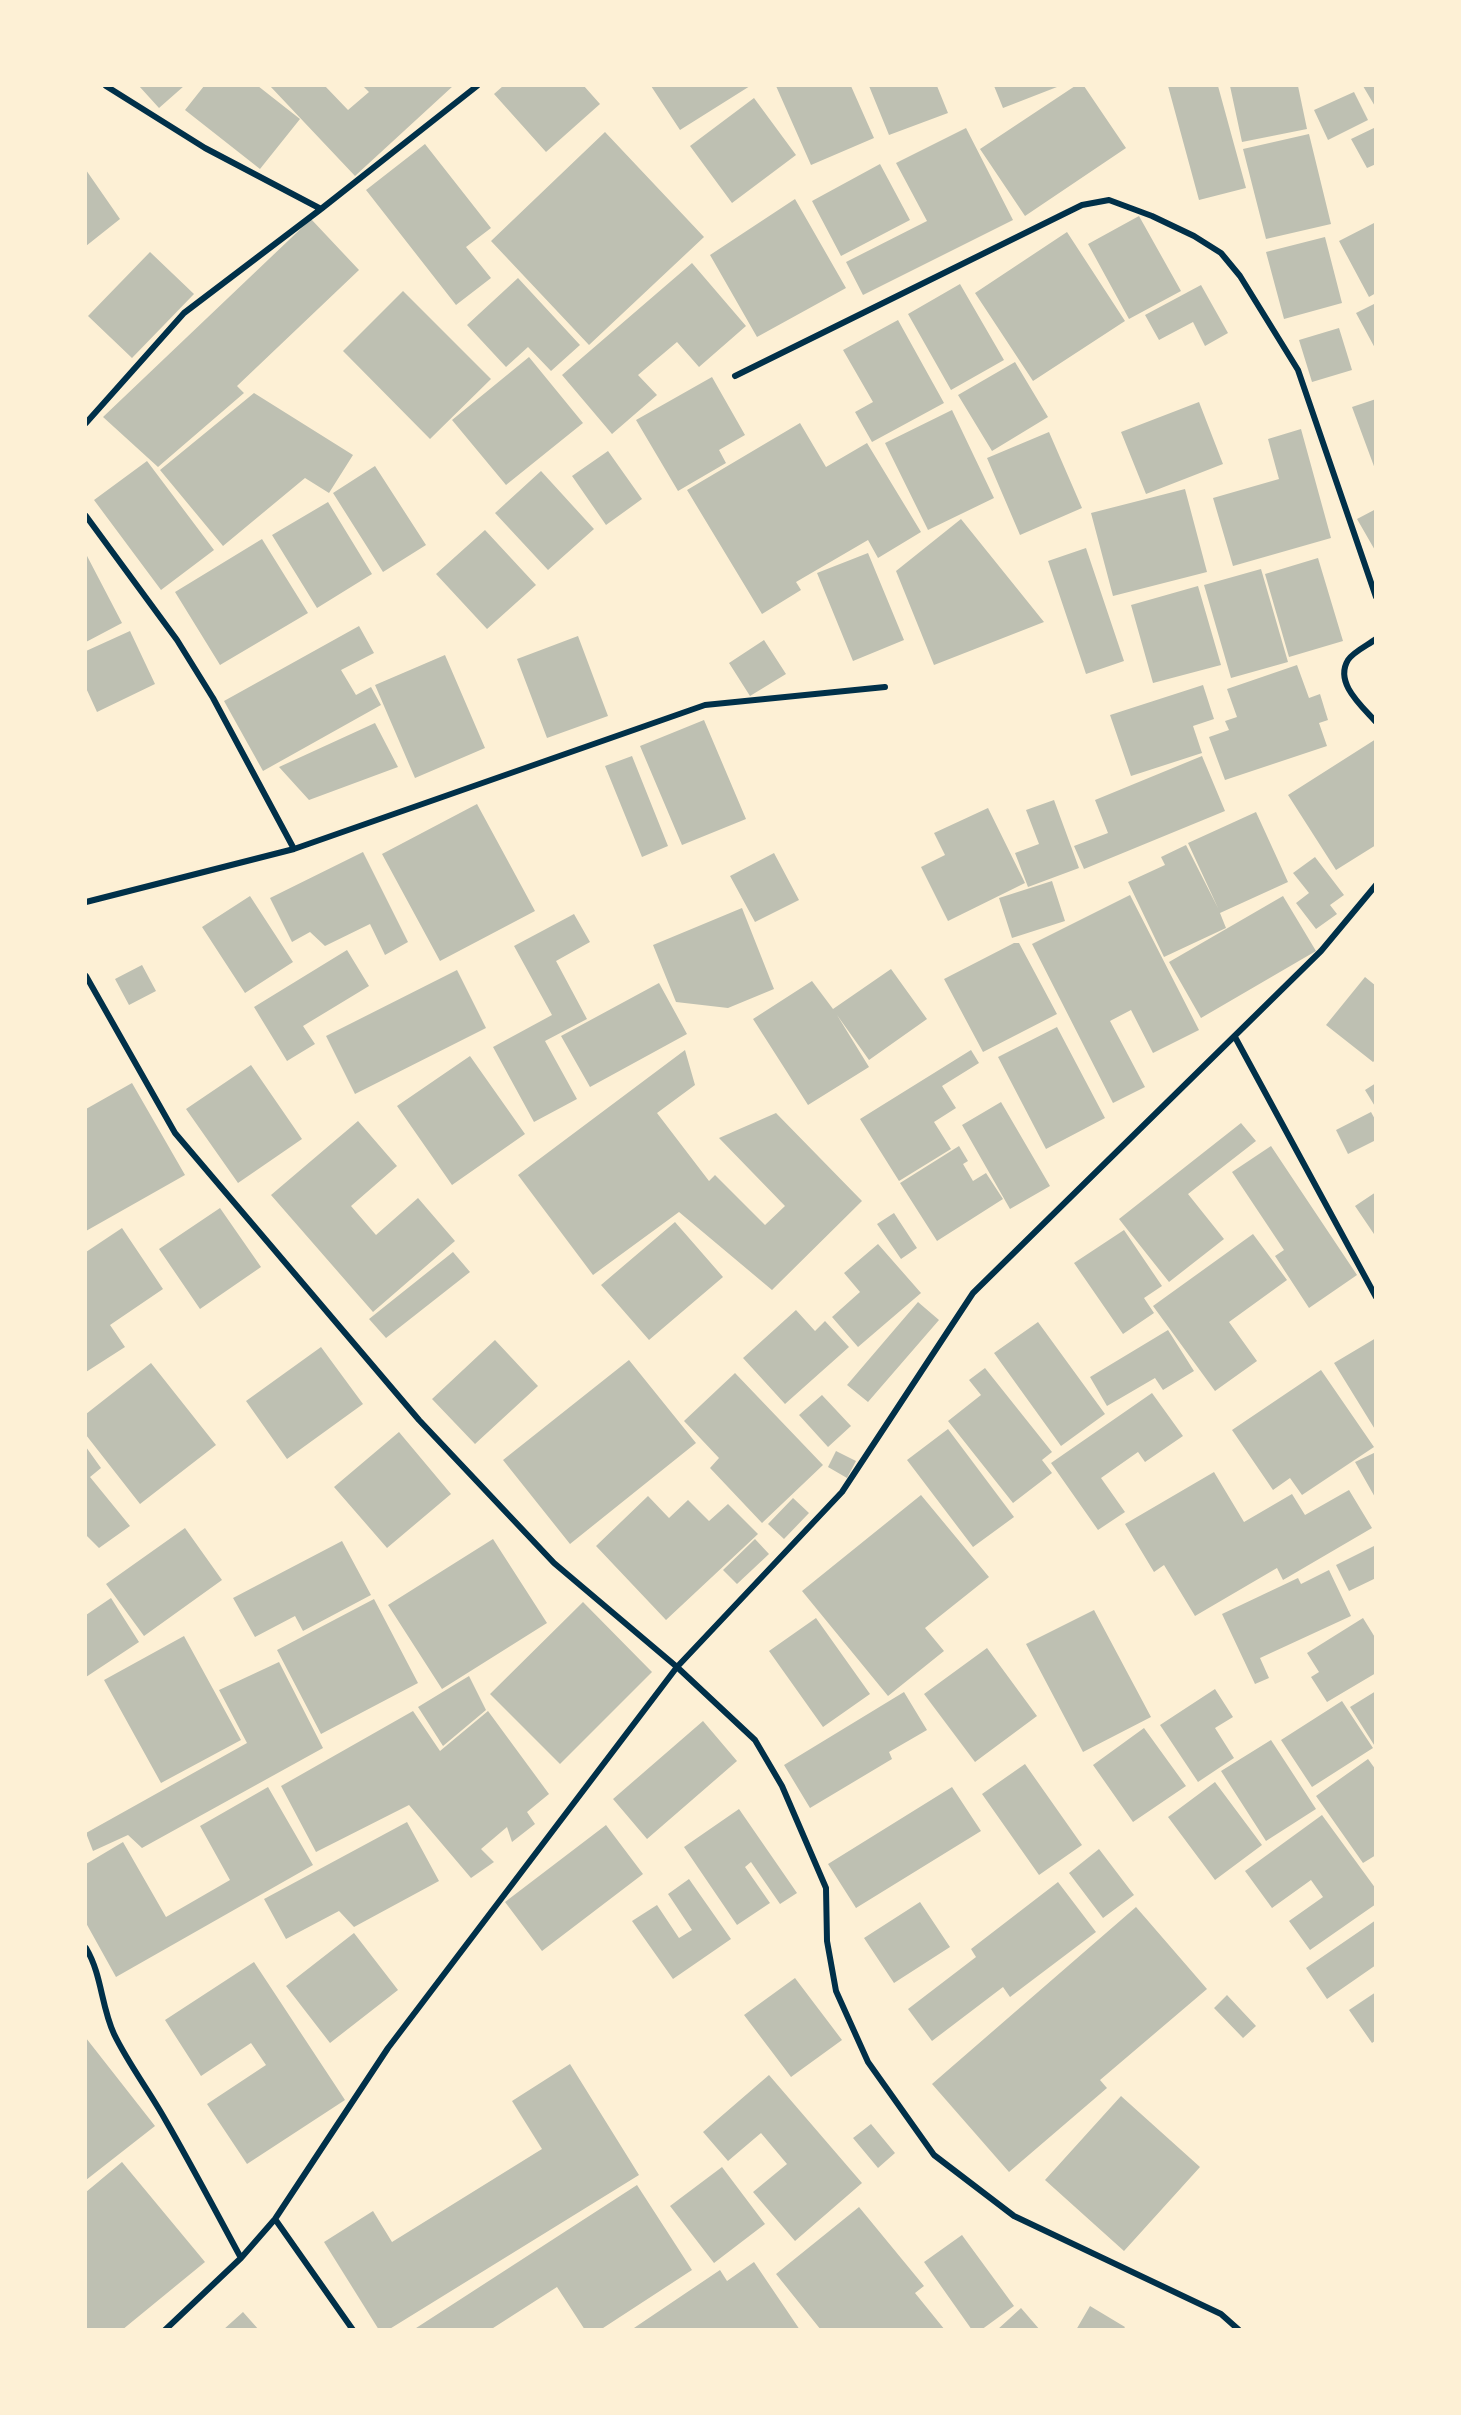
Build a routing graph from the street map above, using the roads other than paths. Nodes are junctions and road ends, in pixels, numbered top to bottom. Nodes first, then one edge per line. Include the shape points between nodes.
1 (106, 86) edge
2 (477, 86) edge
3 (321, 209) junction
4 (735, 376) dead end
5 (86, 423) edge
6 (86, 516) edge
7 (1376, 597) edge
8 (1376, 639) edge
9 (885, 687) dead end
10 (1376, 722) edge
11 (294, 849) junction
12 (1376, 885) edge
13 (86, 902) edge
14 (86, 976) edge
15 (1235, 1037) junction
16 (1376, 1297) edge
17 (677, 1667) junction
18 (86, 1948) edge
19 (275, 2219) junction
20 (241, 2258) junction
21 (165, 2330) edge
22 (353, 2330) edge
23 (1239, 2330) edge

1 - 3 street via 205,148
2 - 3 street
3 - 5 street via 184,313
4 - 7 street via 1082,205 1108,200 1194,236 1221,253 1240,276 1298,370
6 - 11 street via 177,640 213,698
8 - 10 street via 1349,659 1344,673 1346,686
9 - 11 street via 705,705
11 - 13 street
12 - 15 street via 1321,951
14 - 17 street via 175,1133 419,1420 554,1563
15 - 16 street
15 - 17 street via 973,1293 842,1492
17 - 19 street via 388,2048
17 - 23 street via 755,1740 782,1785 826,1888 827,1941 836,1990 868,2062 934,2155 1014,2216 1221,2313
18 - 20 street via 102,1989 105,2014 116,2037 167,2121
19 - 20 street
19 - 22 street
20 - 21 street

